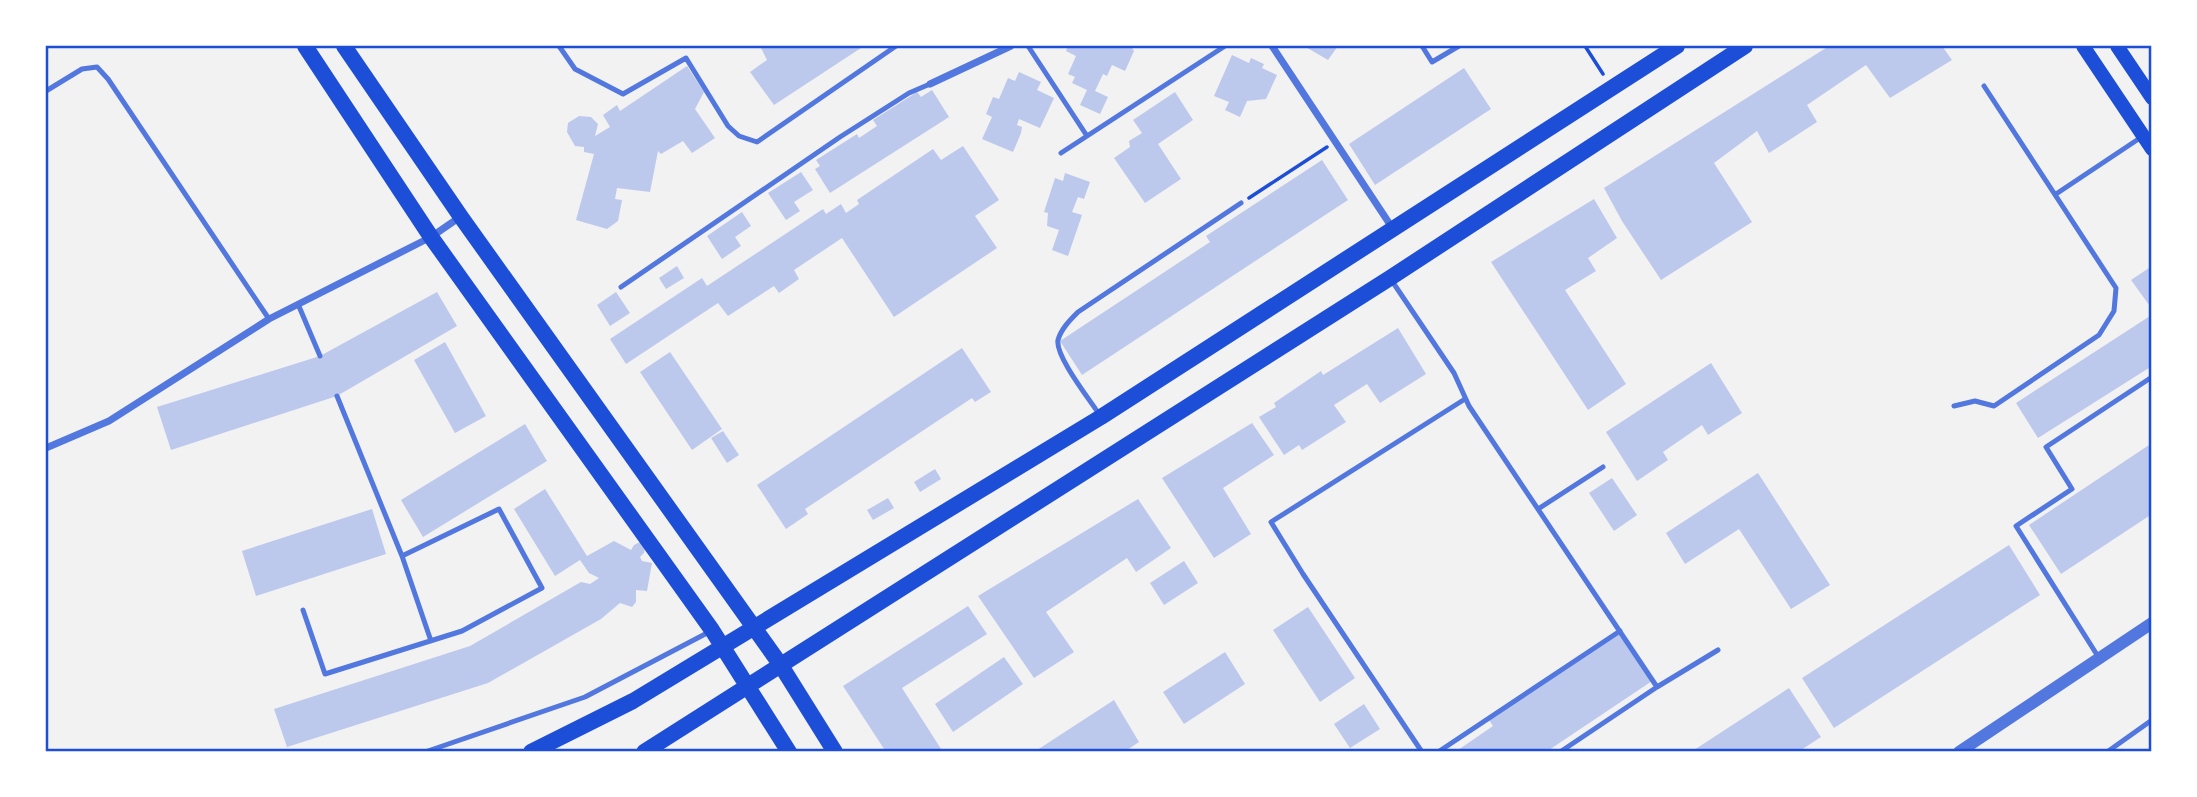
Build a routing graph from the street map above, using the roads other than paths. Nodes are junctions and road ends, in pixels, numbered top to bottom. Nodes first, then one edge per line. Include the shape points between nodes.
1 (304, 46) edge
2 (344, 46) edge
3 (559, 46) edge
4 (896, 46) edge
5 (1011, 46) edge
6 (1028, 46) edge
7 (1225, 46) edge
8 (1272, 46) edge
9 (1422, 46) edge
10 (1460, 46) edge
11 (1677, 46) edge
12 (1745, 46) edge
13 (2083, 46) edge
14 (2117, 46) edge
15 (930, 84) joint
16 (1984, 86) dead end
17 (46, 91) edge
18 (2151, 98) edge
19 (1087, 136) junction
20 (2143, 136) junction
21 (2151, 149) edge
22 (1061, 153) dead end
23 (2056, 194) junction
24 (1241, 203) road end
25 (461, 217) junction
26 (1393, 229) junction
27 (431, 237) junction
28 (1390, 278) junction
29 (621, 287) dead end
30 (298, 304) junction
31 (269, 319) junction
32 (320, 356) dead end
33 (2151, 377) edge
34 (337, 396) dead end
35 (1465, 399) junction
36 (1954, 406) dead end
37 (1101, 417) junction
38 (46, 448) edge
39 (1603, 467) dead end
40 (1538, 509) junction
41 (402, 556) junction
42 (303, 610) dead end
43 (2151, 623) edge
44 (755, 628) junction
45 (712, 630) junction
46 (1620, 631) junction
47 (431, 641) junction
48 (722, 646) junction
49 (1718, 650) dead end
50 (2099, 658) junction
51 (780, 664) junction
52 (747, 685) junction
53 (1657, 687) junction
54 (2151, 720) edge
55 (2116, 745) junction
56 (425, 751) edge
57 (531, 751) edge
58 (644, 751) edge
59 (789, 751) edge
60 (835, 751) edge
61 (1422, 751) edge
62 (1438, 751) edge
63 (1560, 751) edge
64 (1959, 751) edge
65 (2107, 751) edge
66 (2120, 751) edge

1 - 27 main road
2 - 25 main road
3 - 4 lane via 575,69 623,94 685,58 728,126 757,142
5 - 15 street
6 - 19 lane
7 - 19 lane
8 - 26 street
9 - 10 lane via 1432,62
11 - 26 main road
12 - 28 main road
13 - 20 main road
14 - 18 main road
15 - 29 lane via 840,137
16 - 23 lane
17 - 31 lane via 82,69 97,68 108,79
19 - 22 lane
20 - 21 main road
20 - 23 lane
23 - 36 lane via 2116,288 2114,310 2099,335 1994,406 1975,401
24 - 37 lane via 1078,312 1065,327 1057,342 1061,356
25 - 27 street
25 - 44 main road
26 - 37 main road
27 - 30 street
27 - 45 main road
28 - 35 lane via 1454,373
28 - 51 main road
30 - 31 street
30 - 32 lane
31 - 38 street via 109,421
33 - 50 lane via 2046,447 2072,489 2016,526
34 - 41 lane
35 - 40 lane
35 - 61 lane via 1271,522
37 - 44 main road
39 - 40 lane
40 - 46 lane
41 - 47 lane
41 - 47 lane via 499,509 542,588 462,631
42 - 47 lane via 325,674
43 - 50 street
44 - 48 main road
44 - 51 main road
45 - 48 main road
45 - 56 lane via 585,697
46 - 53 lane
46 - 62 lane
48 - 52 main road
48 - 57 main road via 633,701
49 - 53 lane
50 - 64 street
51 - 52 main road
51 - 60 main road
52 - 58 main road
52 - 59 main road
53 - 63 lane
54 - 55 lane
55 - 65 lane
55 - 66 lane

